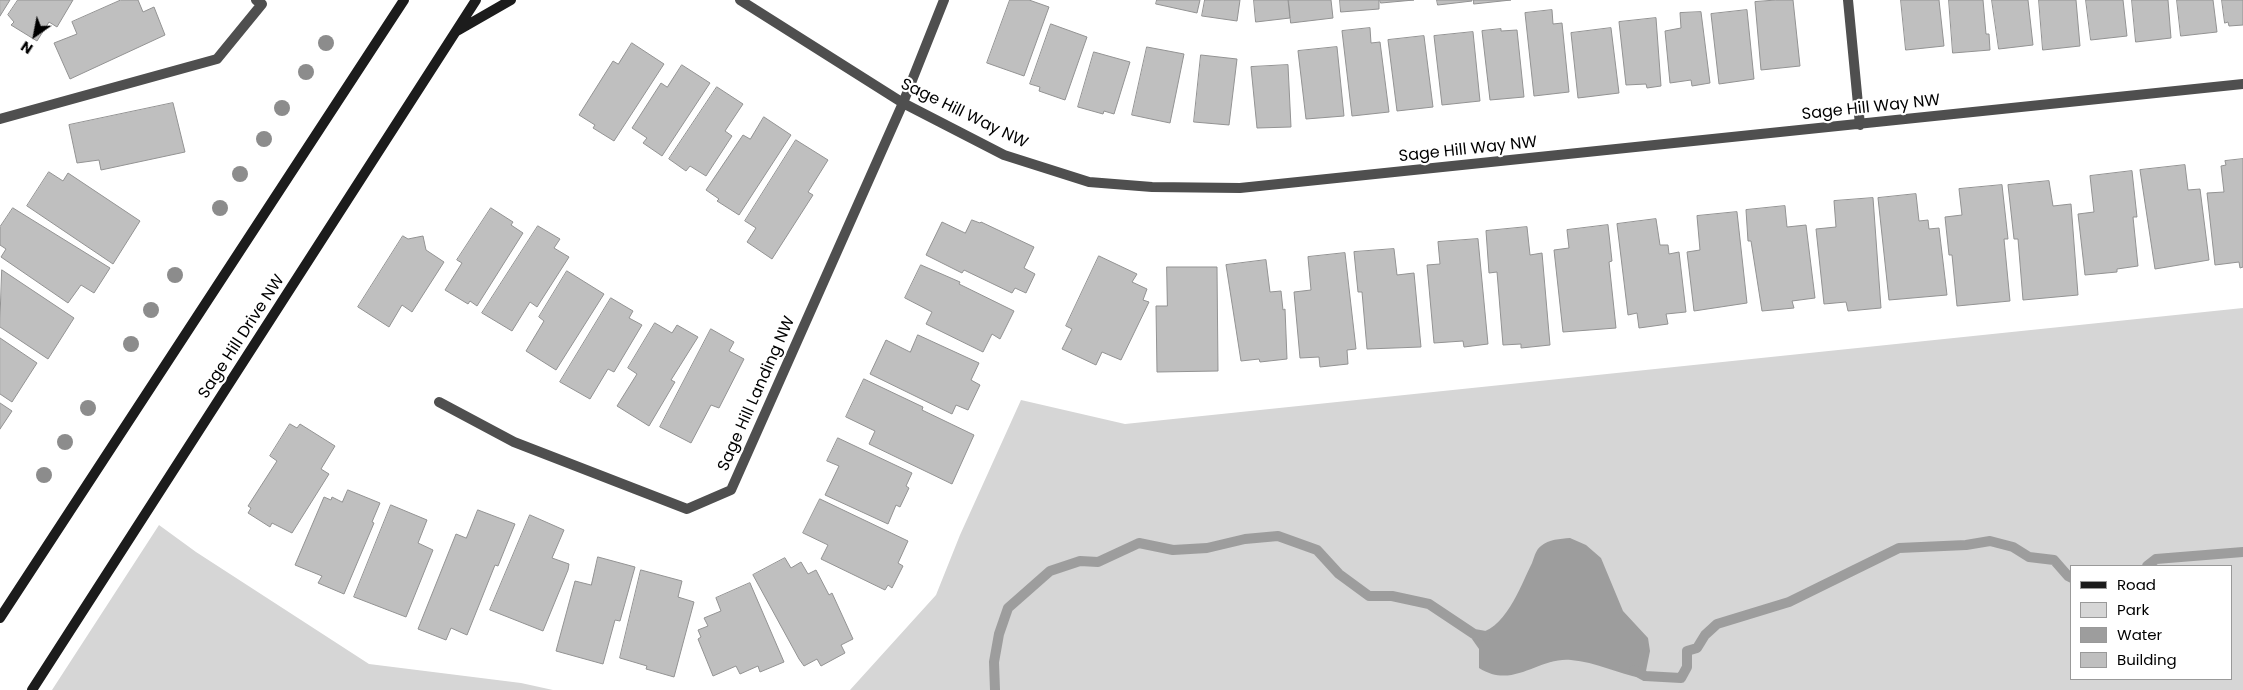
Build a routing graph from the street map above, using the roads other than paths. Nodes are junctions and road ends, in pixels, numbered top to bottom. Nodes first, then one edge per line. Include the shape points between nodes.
1 (256, 0) edge
2 (404, 0) edge
3 (476, 0) edge
4 (511, 0) edge
5 (740, 0) edge
6 (944, 0) edge
7 (1848, 0) edge
8 (456, 32) junction
9 (2243, 84) edge
10 (903, 103) junction
11 (0, 119) edge
12 (1860, 124) junction
13 (439, 402) dead end
14 (0, 618) edge
15 (32, 690) edge

1 - 11 street via 262,4 217,59
2 - 14 street
3 - 8 street, Sage Hill Drive NW
4 - 8 street
5 - 10 street, Sage Hill Way NW
6 - 10 street, Sage Hill Landing NW
7 - 12 street
8 - 15 street, Sage Hill Drive NW
9 - 12 street, Sage Hill Way NW
10 - 12 street, Sage Hill Way NW via 1004,155 1089,182 1152,188 1240,188
10 - 13 street, Sage Hill Landing NW via 731,490 687,509 514,442

